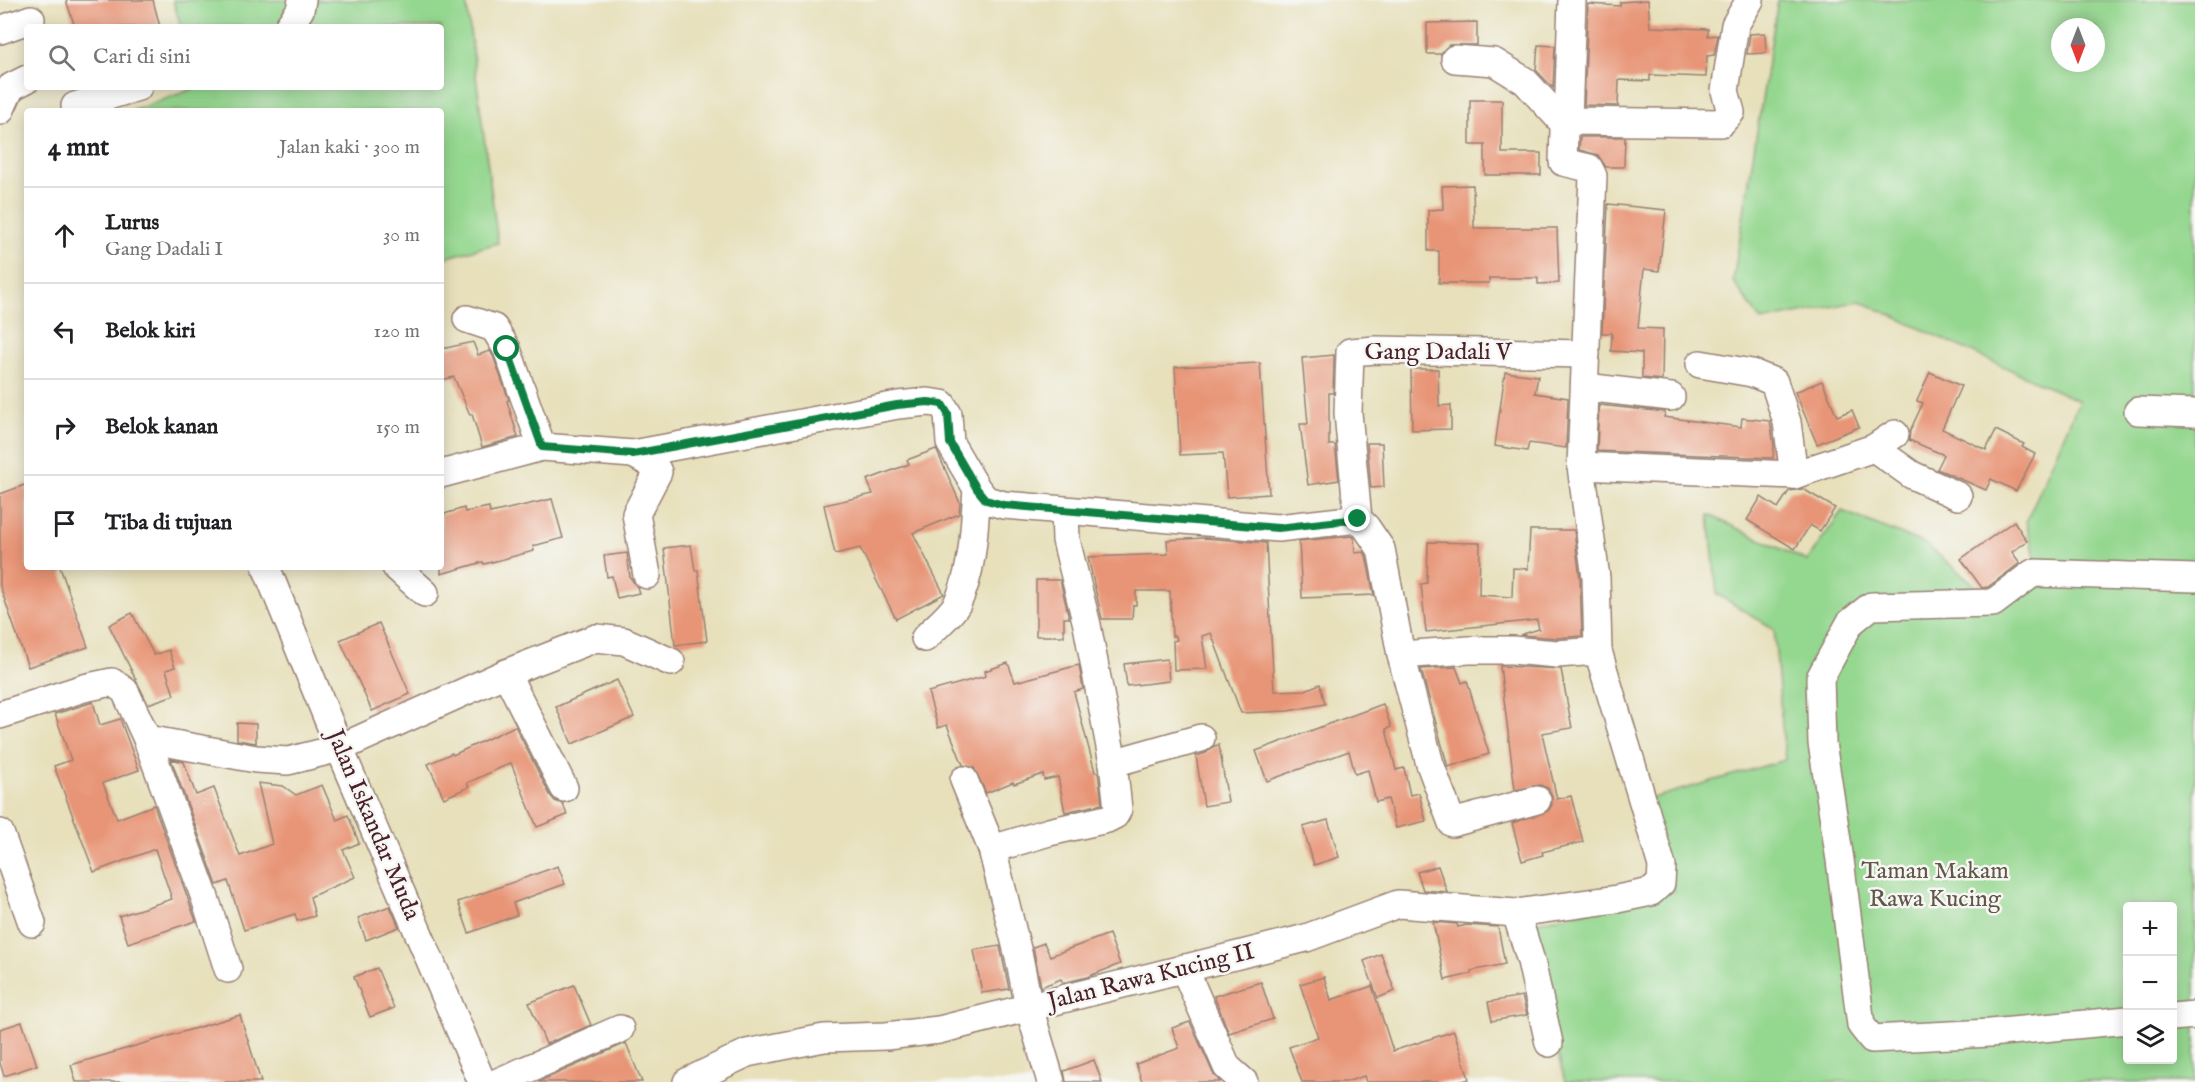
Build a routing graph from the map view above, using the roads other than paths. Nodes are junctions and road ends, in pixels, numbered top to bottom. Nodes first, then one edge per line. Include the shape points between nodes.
1 (302, 0) edge
2 (1572, 0) edge
3 (1750, 0) edge
4 (31, 15) edge
5 (290, 24) edge
6 (0, 30) edge
7 (1455, 59) dead end
8 (24, 81) edge
9 (124, 90) edge
10 (72, 101) edge
11 (0, 111) edge
12 (1567, 124) junction
13 (467, 319) dead end
14 (1586, 354) junction
15 (1700, 364) dead end
16 (1585, 387) junction
17 (1671, 397) dead end
18 (2138, 411) dead end
19 (2195, 413) edge
20 (542, 447) junction
21 (633, 454) junction
22 (1581, 466) junction
23 (444, 473) edge
24 (1794, 475) junction
25 (977, 489) junction
26 (1958, 496) dead end
27 (1065, 511) junction
28 (1358, 519) junction
29 (267, 570) edge
30 (399, 570) edge
31 (647, 575) dead end
32 (2195, 578) edge
33 (425, 592) dead end
34 (925, 638) dead end
35 (1598, 651) junction
36 (1401, 655) junction
37 (670, 662) dead end
38 (506, 673) junction
39 (0, 715) edge
40 (1201, 738) dead end
41 (147, 739) junction
42 (340, 748) junction
43 (1113, 763) junction
44 (964, 780) dead end
45 (564, 788) dead end
46 (1537, 800) dead end
47 (0, 833) edge
48 (992, 849) junction
49 (1516, 913) junction
50 (32, 923) dead end
51 (1185, 968) junction
52 (228, 969) dead end
53 (1029, 1007) junction
54 (2195, 1015) edge
55 (2177, 1017) edge
56 (2123, 1020) edge
57 (620, 1029) dead end
58 (1549, 1043) dead end
59 (482, 1082) edge
60 (498, 1082) edge
61 (687, 1082) edge
62 (1051, 1082) edge
63 (1244, 1082) edge

1 - 5 street
2 - 12 street
3 - 12 street via 1735,25 1725,91 1731,112 1721,123
4 - 6 street
7 - 12 street via 1494,62 1525,81
8 - 11 street via 11,87
9 - 10 street
12 - 14 street, Jalan Rawa Kucing II via 1563,162 1589,168 1593,176
13 - 20 street via 494,328 507,349
14 - 16 street, Jalan Rawa Kucing II
14 - 28 street, Gang Dadali V via 1350,352 1348,413
15 - 24 street via 1774,381 1787,422
16 - 17 street
16 - 22 street, Jalan Rawa Kucing II
18 - 19 street
20 - 21 street
20 - 23 street
21 - 25 street via 928,402 942,404 948,414 950,443
21 - 31 street via 655,466 658,472 636,514
22 - 24 street
22 - 35 street, Jalan Rawa Kucing II via 1596,578
24 - 26 street via 1884,441 1912,475
25 - 27 street via 986,500 1004,505
25 - 34 street via 965,582 956,606
27 - 28 street via 1278,528
27 - 43 street via 1065,540 1087,625
28 - 36 street via 1381,549
29 - 42 street, Jalan Iskandar Muda
30 - 33 street
32 - 56 street via 2033,573 1993,603 1871,606 1850,623 1820,678 1822,743 1861,1025 1872,1039
35 - 36 street via 1557,654 1469,650
35 - 49 street, Jalan Rawa Kucing II via 1662,866 1661,883 1651,892
36 - 46 street via 1430,764 1452,823
37 - 38 street via 624,641 596,638
38 - 42 street
38 - 45 street
39 - 41 street via 112,682 125,691
40 - 43 street
41 - 42 street via 288,761
41 - 52 street
42 - 59 street, Jalan Iskandar Muda
43 - 48 street via 1118,801 1115,815
44 - 48 street
47 - 50 street
48 - 53 street
49 - 51 street, Jalan Rawa Kucing II via 1398,904 1306,938
49 - 58 street
51 - 53 street, Jalan Rawa Kucing II
51 - 63 street via 1227,1067
53 - 61 street, Jalan Rawa Kucing II via 939,1030 824,1038 747,1053
53 - 62 street
54 - 55 street
57 - 60 street

